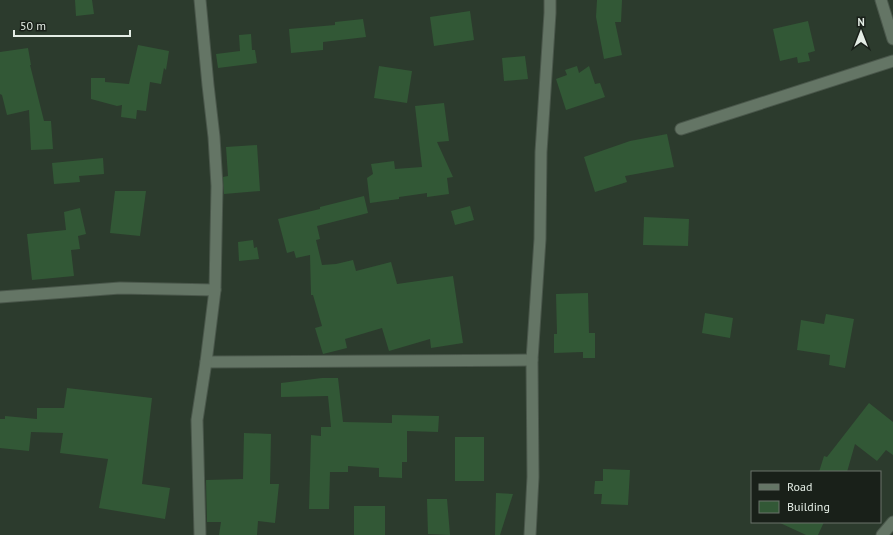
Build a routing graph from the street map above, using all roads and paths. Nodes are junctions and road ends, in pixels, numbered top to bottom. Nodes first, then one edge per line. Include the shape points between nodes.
1 (200, 0) edge
2 (550, 0) edge
3 (881, 0) edge
4 (893, 39) edge
5 (893, 60) edge
6 (681, 129) dead end
7 (215, 290) junction
8 (0, 297) edge
9 (532, 360) junction
10 (206, 362) junction
11 (893, 522) edge
12 (200, 535) edge
13 (530, 535) edge
14 (882, 535) edge

1 - 7 street via 215,144
2 - 9 street
3 - 4 street
5 - 6 street
7 - 8 street via 120,288
7 - 10 street
9 - 10 street
9 - 13 street via 533,477
10 - 12 street via 197,420
11 - 14 street

